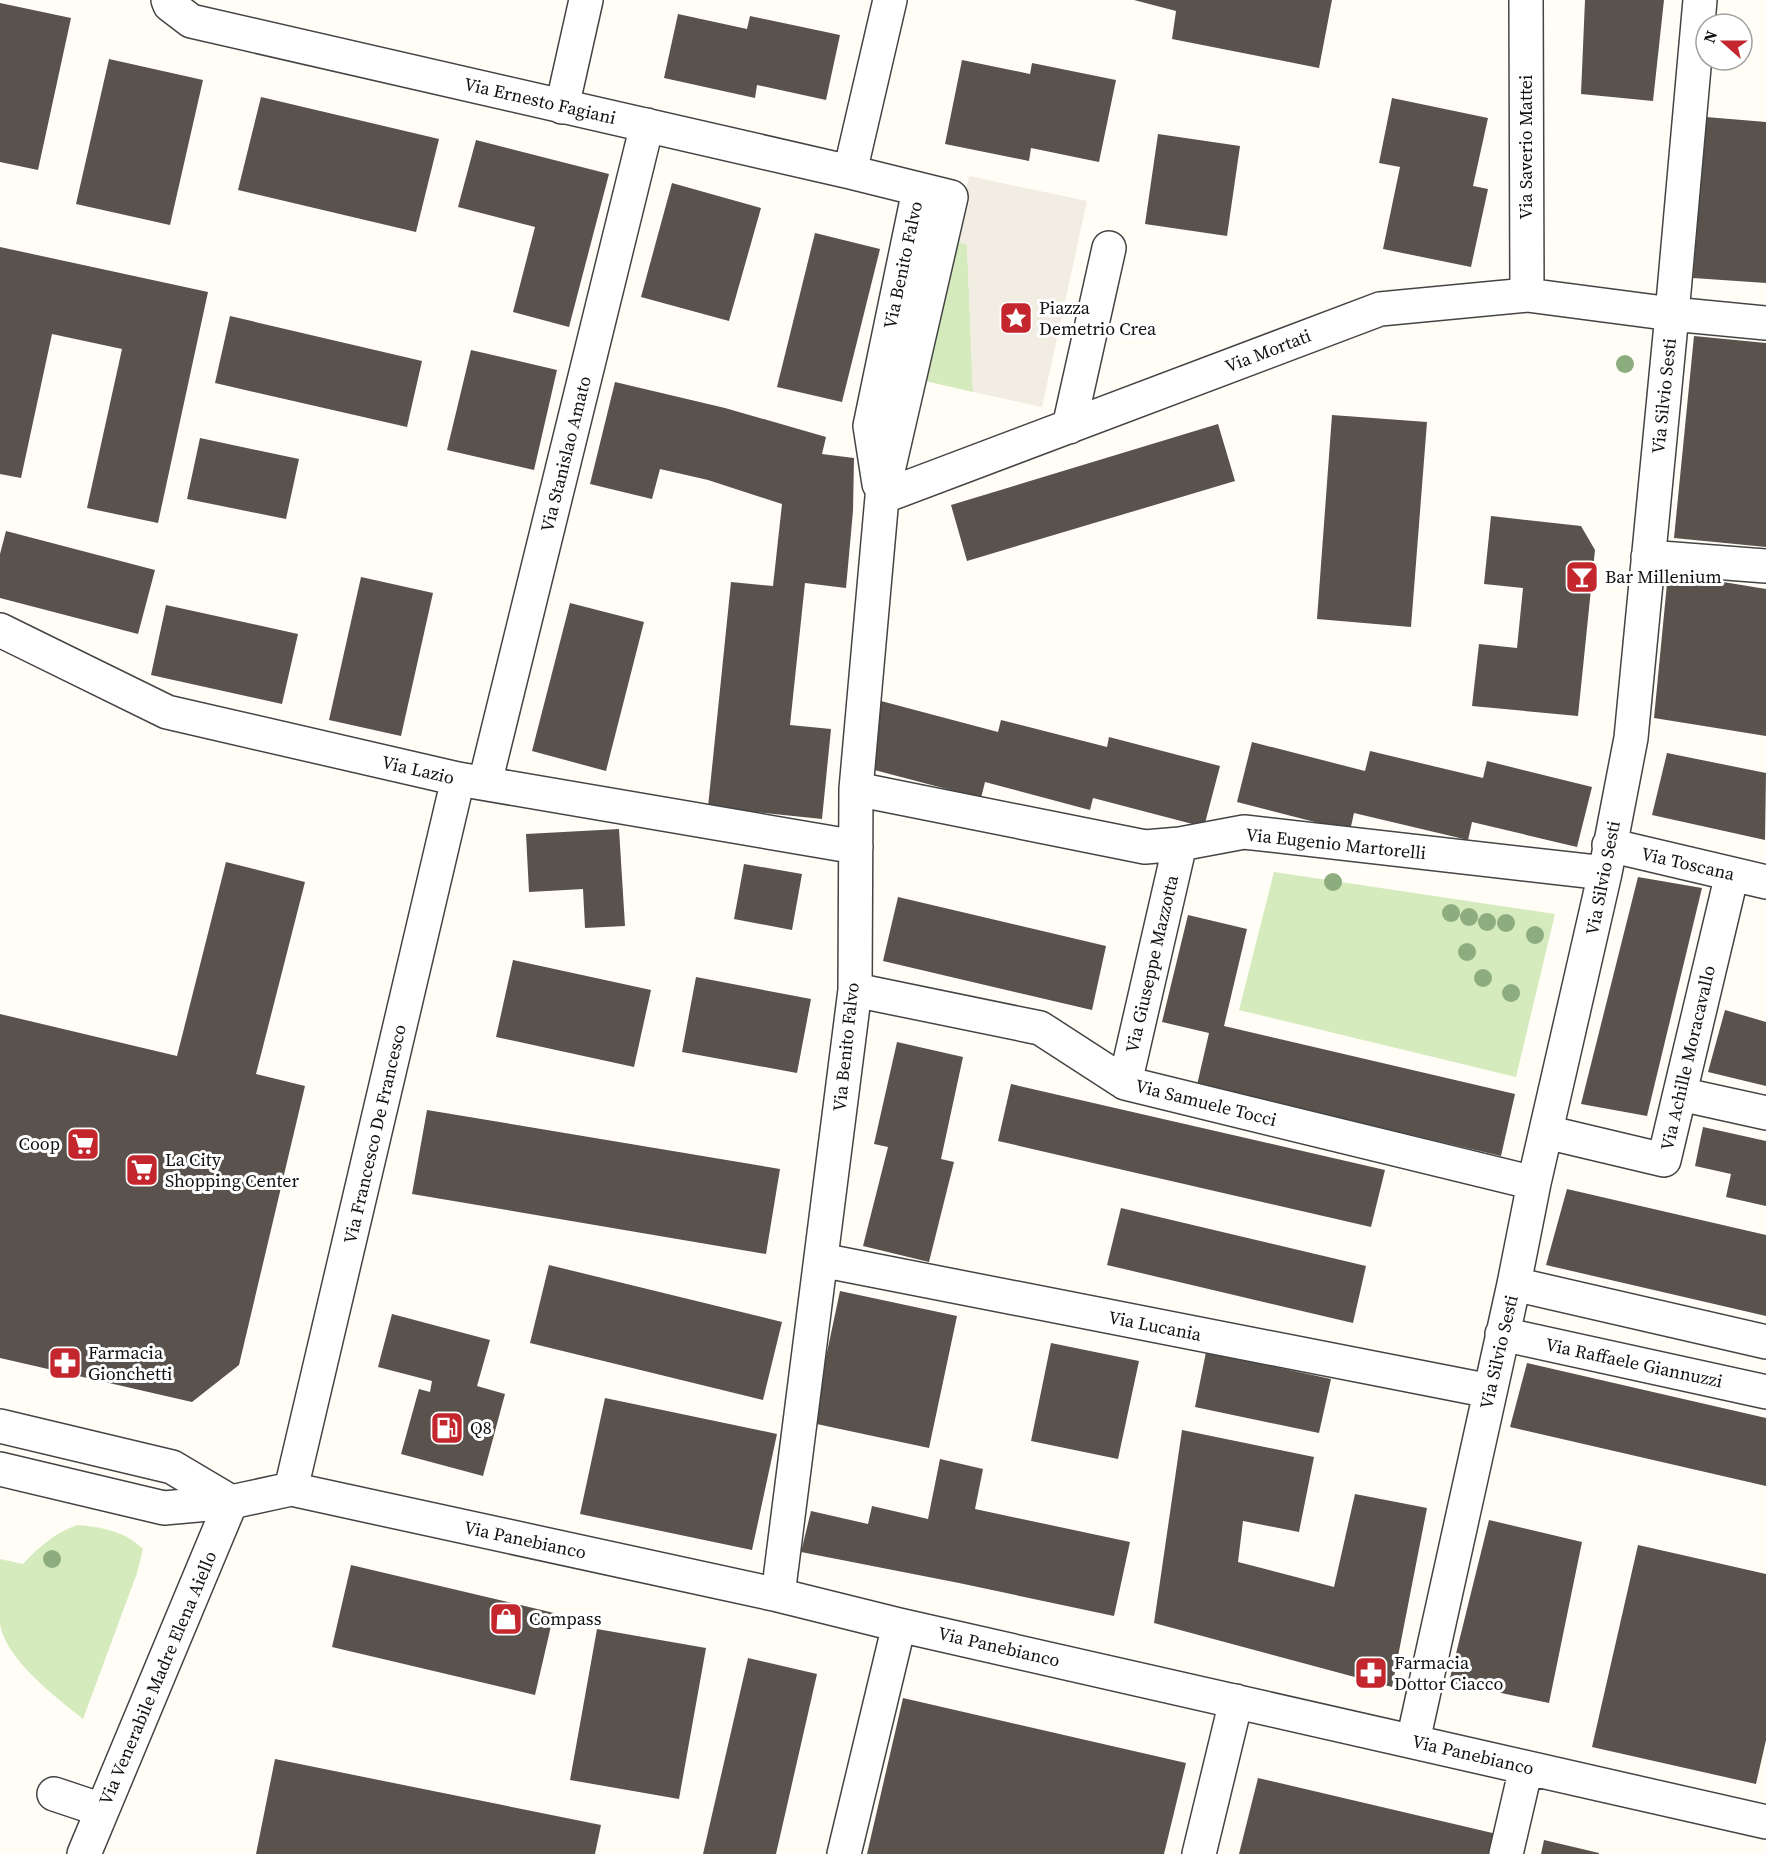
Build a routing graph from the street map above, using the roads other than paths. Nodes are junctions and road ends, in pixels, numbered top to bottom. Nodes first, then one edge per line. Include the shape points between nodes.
1 (168, 0) edge
2 (586, 0) edge
3 (890, 0) edge
4 (1526, 0) edge
5 (1700, 0) edge
6 (562, 107) junction
7 (646, 125) junction
8 (850, 172) junction
9 (919, 190) joint
10 (1109, 248) dead end
11 (1527, 295) junction
12 (1672, 314) junction
13 (1766, 323) edge
14 (1069, 427) junction
15 (882, 497) junction
16 (1648, 557) junction
17 (1766, 566) edge
18 (0, 630) edge
19 (471, 781) junction
20 (856, 789) junction
21 (1180, 844) junction
22 (856, 847) junction
23 (1607, 859) junction
24 (1732, 874) junction
25 (1766, 882) edge
26 (855, 990) junction
27 (1125, 1083) junction
28 (1680, 1094) junction
29 (1766, 1113) edge
30 (1546, 1132) junction
31 (1534, 1183) junction
32 (821, 1260) junction
33 (1514, 1284) junction
34 (1502, 1334) junction
35 (1766, 1342) edge
36 (1490, 1391) junction
37 (1766, 1392) edge
38 (0, 1426) edge
39 (15, 1473) edge
40 (291, 1489) junction
41 (0, 1495) edge
42 (231, 1502) junction
43 (778, 1595) junction
44 (900, 1625) junction
45 (1236, 1701) junction
46 (1413, 1741) junction
47 (1526, 1768) junction
48 (54, 1794) dead end
49 (102, 1810) junction
50 (1766, 1822) edge
51 (84, 1854) edge
52 (844, 1854) edge
53 (1199, 1854) edge
54 (1506, 1854) edge

1 - 6 street, Via Ernesto Fagiani via 191,21
2 - 6 street
3 - 8 street
4 - 11 street, Via Saverio Mattei
5 - 12 street, Via Silvio Sesti
6 - 7 street, Via Ernesto Fagiani
7 - 8 street, Via Ernesto Fagiani
7 - 19 street, Via Stanislao Amato
8 - 9 street, Via Ernesto Fagiani
9 - 15 street, Via Benito Falvo via 870,426
10 - 14 street
11 - 12 street, Via Mortati
11 - 14 street, Via Mortati via 1380,309
12 - 13 street, Via Mortati
12 - 16 street, Via Silvio Sesti
14 - 15 street, Via Mortati
15 - 20 street, Via Benito Falvo
16 - 17 street
16 - 23 street, Via Silvio Sesti via 1630,738
18 - 19 street, Via Lazio via 167,712
19 - 22 street, Via Lazio
19 - 40 street, Via Francesco De Francesco via 429,854
20 - 21 street, Via Eugenio Martorelli via 1144,847
20 - 22 street, Via Benito Falvo
21 - 23 street, Via Eugenio Martorelli via 1244,832
21 - 27 street, Via Giuseppe Mazzotta
22 - 26 street, Via Benito Falvo
23 - 24 street, Via Toscana
23 - 30 street, Via Silvio Sesti
24 - 25 street, Via Toscana
24 - 28 street, Via Achille Moracavallo
26 - 27 street, Via Samuele Tocci via 1040,1028
26 - 32 street, Via Benito Falvo
27 - 31 street, Via Samuele Tocci
28 - 29 street
28 - 30 street, Via Achille Moracavallo via 1664,1160
30 - 31 street, Via Silvio Sesti
31 - 33 street, Via Silvio Sesti
32 - 36 street, Via Lucania
32 - 43 street, Via Benito Falvo
33 - 34 street, Via Silvio Sesti
33 - 35 street
34 - 36 street, Via Silvio Sesti
34 - 37 street, Via Raffaele Giannuzzi
36 - 46 street, Via Silvio Sesti
38 - 42 street via 172,1467
39 - 41 street
39 - 42 street, Via Panebianco via 164,1509
40 - 42 street, Via Panebianco
40 - 43 street, Via Panebianco
42 - 49 street, Via Venerabile Madre Elena Aiello
43 - 44 street, Via Panebianco
44 - 45 street, Via Panebianco
44 - 52 street
45 - 46 street, Via Panebianco
45 - 53 street
46 - 47 street, Via Panebianco
47 - 50 street, Via Panebianco
47 - 54 street
48 - 49 street
49 - 51 street, Via Venerabile Madre Elena Aiello

